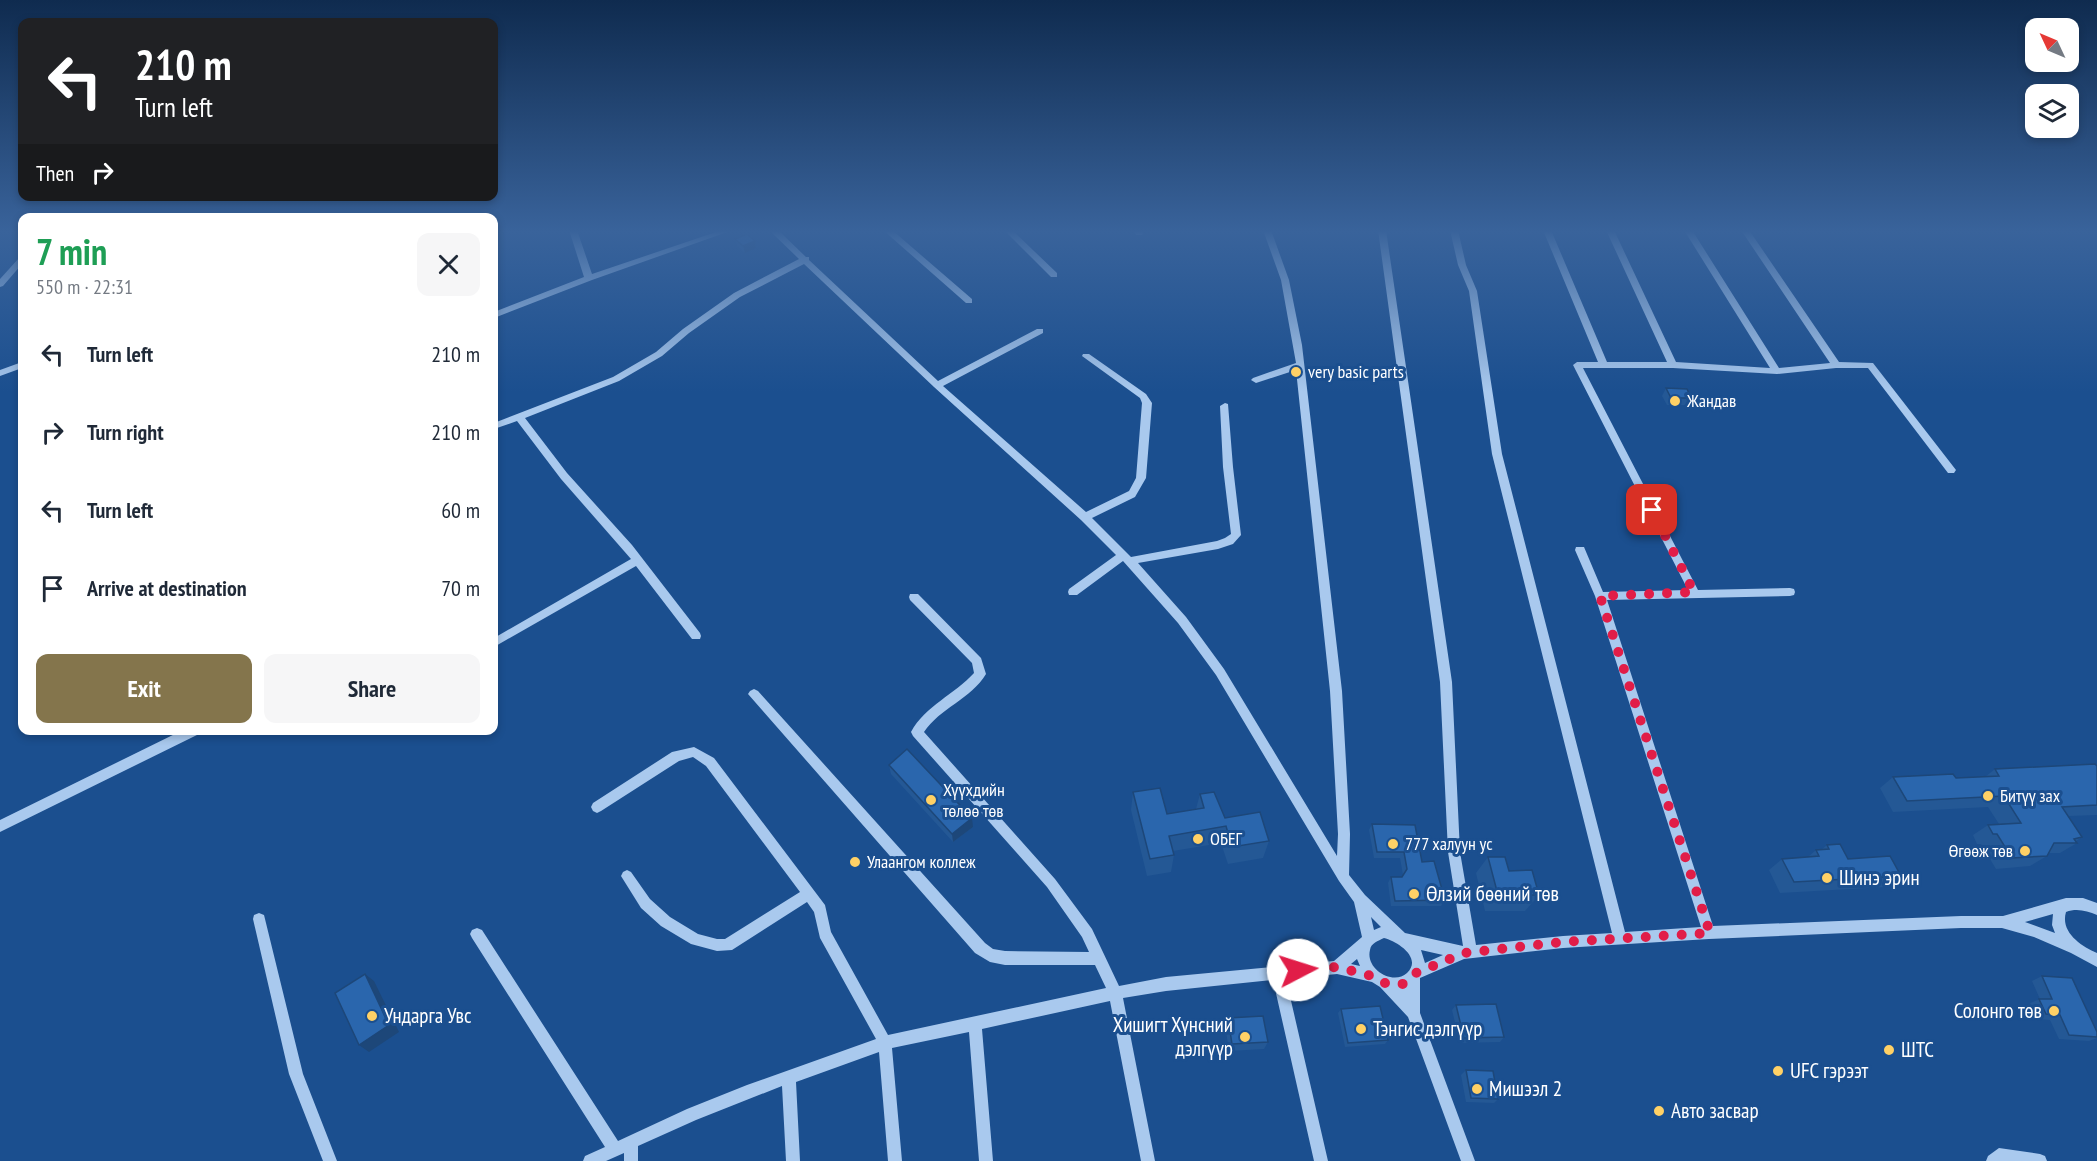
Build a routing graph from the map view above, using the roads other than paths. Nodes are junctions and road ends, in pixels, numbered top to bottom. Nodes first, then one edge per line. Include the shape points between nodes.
1 (572, 284) edge
2 (758, 284) edge
3 (832, 284) edge
4 (949, 284) edge
5 (1286, 284) edge
6 (1390, 284) edge
7 (1470, 284) edge
8 (1570, 284) edge
9 (1635, 284) edge
10 (1722, 284) edge
11 (1782, 284) edge
12 (969, 302) dead end
13 (498, 313) edge
14 (1040, 332) dead end
15 (1086, 356) dead end
16 (1300, 365) junction
17 (1604, 365) junction
18 (1673, 365) junction
19 (1836, 365) junction
20 (18, 366) edge
21 (1777, 371) junction
22 (0, 373) edge
23 (1256, 380) dead end
24 (937, 385) junction
25 (1225, 406) dead end
26 (519, 417) junction
27 (498, 425) edge
28 (1951, 470) dead end
29 (1086, 517) junction
30 (1580, 550) dead end
31 (1126, 558) junction
32 (637, 560) junction
33 (1073, 592) dead end
34 (1694, 592) junction
35 (1790, 592) dead end
36 (1600, 596) junction
37 (914, 597) dead end
38 (696, 636) dead end
39 (498, 641) edge
40 (754, 694) dead end
41 (185, 735) edge
42 (597, 807) dead end
43 (0, 826) edge
44 (627, 876) dead end
45 (1343, 876) junction
46 (808, 894) junction
47 (1360, 899) junction
48 (2067, 904) junction
49 (2095, 907) edge
50 (259, 919) dead end
51 (2002, 922) junction
52 (1710, 933) junction
53 (477, 934) dead end
54 (1403, 938) junction
55 (1620, 939) junction
56 (1367, 941) junction
57 (2079, 951) junction
58 (1468, 953) junction
59 (1099, 959) junction
60 (2097, 960) edge
61 (1337, 967) junction
62 (2097, 967) edge
63 (1278, 972) junction
64 (1414, 975) junction
65 (1372, 976) junction
66 (1385, 983) junction
67 (1114, 993) junction
68 (1413, 1013) junction
69 (975, 1024) junction
70 (885, 1043) junction
71 (789, 1079) junction
72 (631, 1142) junction
73 (615, 1149) junction
74 (330, 1161) edge
75 (590, 1161) edge
76 (631, 1161) edge
77 (793, 1161) edge
78 (895, 1161) edge
79 (986, 1161) edge
80 (1148, 1161) edge
81 (1321, 1161) edge
82 (1468, 1161) edge
83 (1992, 1161) edge
84 (2040, 1161) edge

1 - 13 street
2 - 26 street via 737,295 659,354 616,379
3 - 24 street
4 - 12 street
5 - 16 street
6 - 58 street via 1446,682 1454,852
7 - 55 street via 1497,454
8 - 17 street
9 - 18 street
10 - 21 street
11 - 19 street
14 - 24 street
15 - 29 street via 1143,396 1147,403 1141,478 1132,494
16 - 23 street
16 - 45 street via 1336,691
17 - 18 street
17 - 34 street via 1577,365
18 - 21 street
19 - 21 street
19 - 28 street via 1870,366
20 - 22 street
24 - 29 street
25 - 31 street via 1236,535 1218,545
26 - 27 street
26 - 32 street
29 - 31 street
30 - 36 street
31 - 33 street
31 - 45 street via 1182,620 1220,672
32 - 38 street
32 - 39 street
34 - 35 street
34 - 36 street
36 - 52 street
37 - 59 street via 977,661 980,674 970,687 925,719 917,732 1051,883 1087,933
40 - 59 street via 980,948 1005,958
41 - 43 street
42 - 46 street via 676,756 694,752 710,762
44 - 46 street via 648,906 676,929 714,946 727,945
45 - 47 street
46 - 70 street via 820,909 825,934
47 - 54 street
47 - 56 street
48 - 49 street
48 - 51 street
48 - 57 street via 2061,908 2058,922 2067,940
50 - 74 street via 296,1074
51 - 52 street
51 - 57 street
52 - 55 street
53 - 73 street
54 - 56 street via 1383,932
54 - 58 street
54 - 64 street via 1417,956
55 - 58 street
56 - 61 street
56 - 65 street via 1363,960
57 - 60 street
57 - 62 street
58 - 64 street
59 - 67 street
61 - 63 street
61 - 65 street
63 - 67 street
63 - 81 street
64 - 66 street via 1400,985
64 - 68 street
65 - 66 street
66 - 68 street
67 - 69 street
67 - 80 street
68 - 82 street
69 - 70 street
69 - 79 street
70 - 71 street
70 - 78 street
71 - 72 street via 736,1096
71 - 77 street
72 - 73 street
72 - 76 street
73 - 75 street
83 - 84 street via 1999,1155

